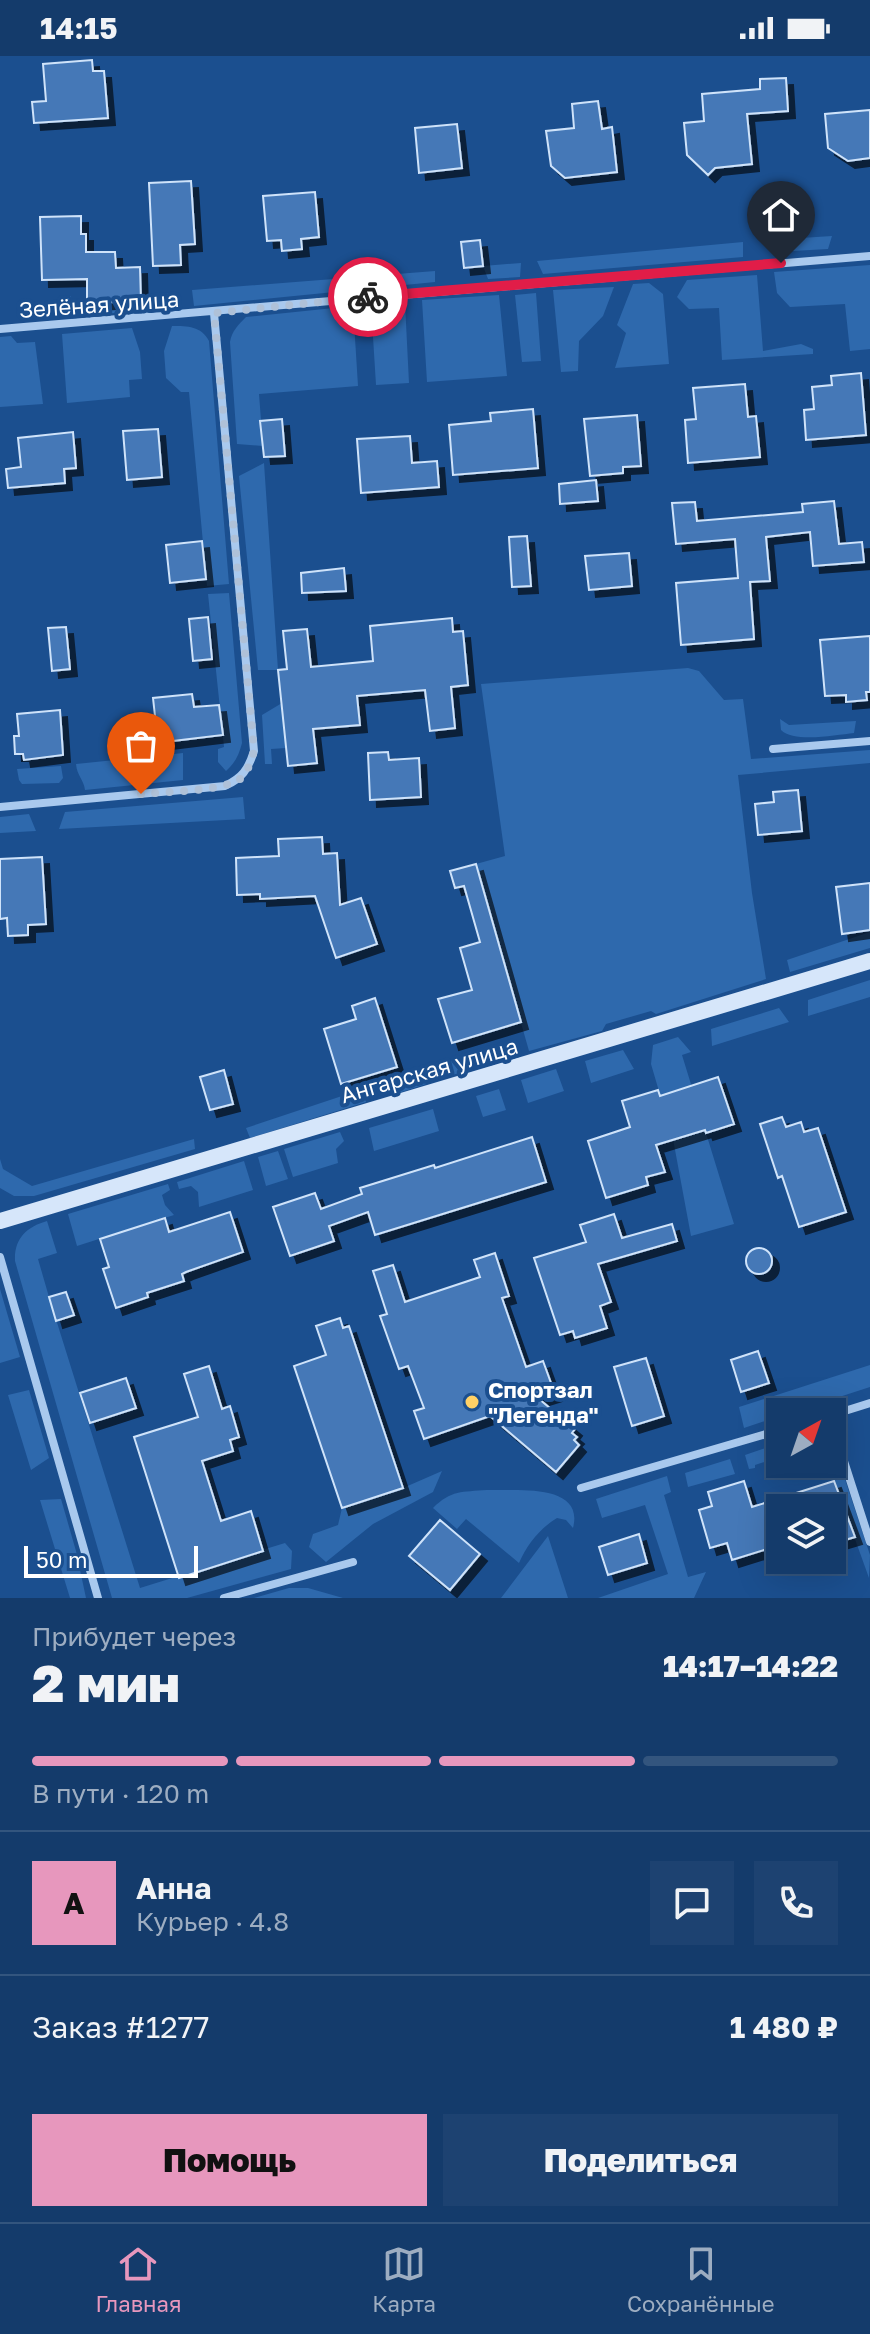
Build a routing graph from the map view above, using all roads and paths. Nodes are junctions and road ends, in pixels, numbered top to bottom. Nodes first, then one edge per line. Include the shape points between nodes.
1 (870, 256) edge
2 (214, 313) junction
3 (0, 329) edge
4 (870, 741) edge
5 (773, 749) dead end
6 (0, 807) edge
7 (870, 961) edge
8 (0, 1221) edge
9 (0, 1257) edge
10 (870, 1403) edge
11 (846, 1411) edge
12 (766, 1434) edge
13 (846, 1467) edge
14 (581, 1488) dead end
15 (870, 1542) edge
16 (353, 1562) dead end
17 (98, 1598) edge
18 (224, 1598) edge

1 - 2 street, Зелёная улица
2 - 3 street, Зелёная улица
2 - 6 street via 254,751 249,767 225,786
4 - 5 street
7 - 8 street, Ангарская улица
9 - 17 street
10 - 11 street
12 - 14 street
13 - 15 street
16 - 18 street

